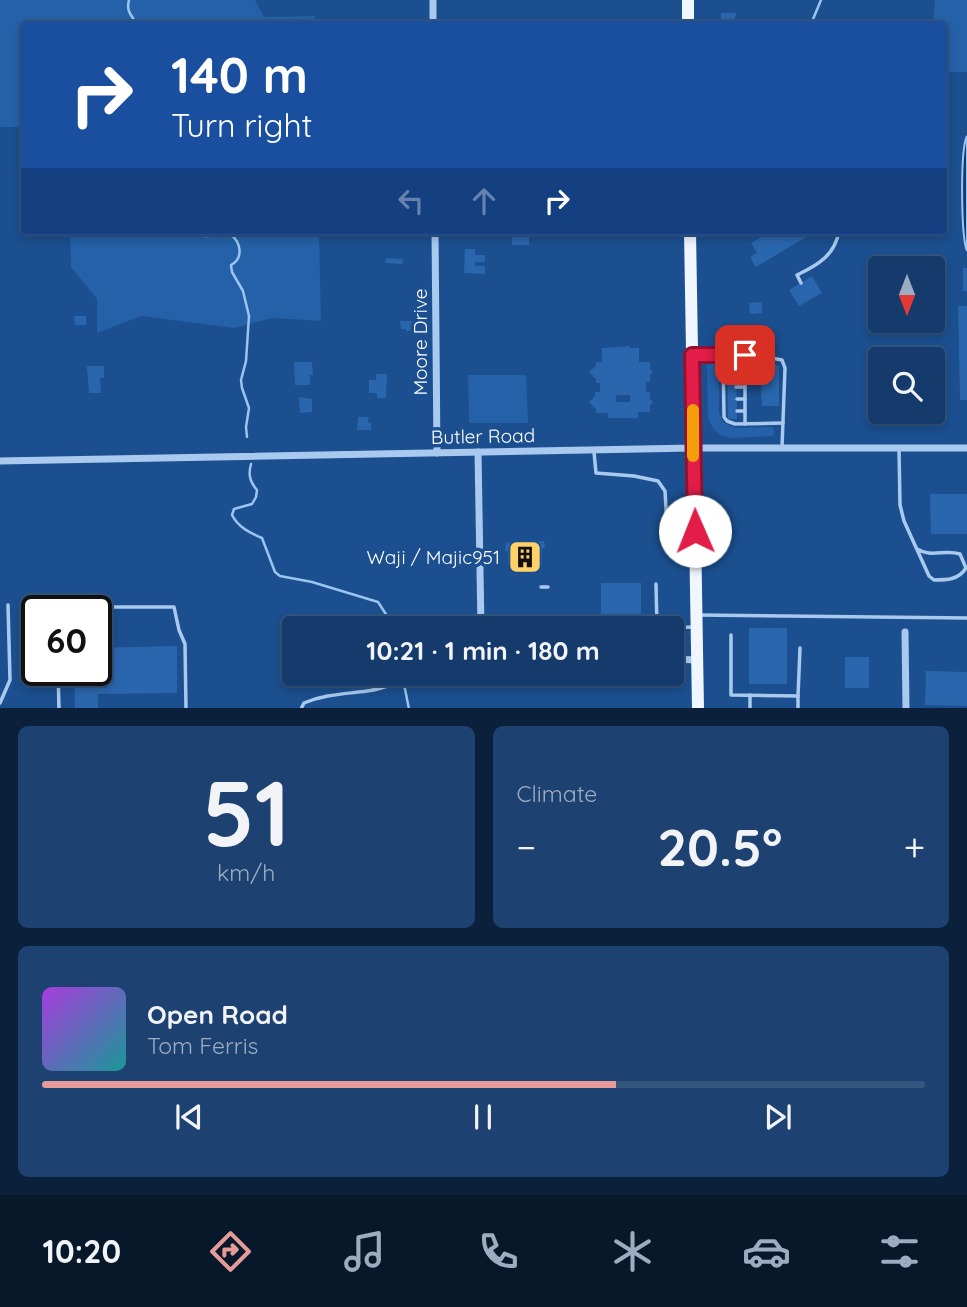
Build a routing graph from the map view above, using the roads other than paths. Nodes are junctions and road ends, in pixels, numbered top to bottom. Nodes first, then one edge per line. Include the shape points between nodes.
1 (433, 0) edge
2 (688, 0) edge
3 (433, 21) edge
4 (688, 21) edge
5 (435, 235) edge
6 (690, 235) edge
7 (838, 235) edge
8 (801, 283) dead end
9 (692, 355) junction
10 (723, 355) junction
11 (745, 355) junction
12 (736, 377) dead end
13 (745, 377) junction
14 (736, 387) dead end
15 (745, 387) junction
16 (737, 398) dead end
17 (745, 398) junction
18 (737, 411) dead end
19 (745, 411) junction
20 (783, 423) junction
21 (745, 424) junction
22 (782, 447) junction
23 (899, 447) junction
24 (693, 448) junction
25 (967, 448) edge
26 (594, 450) junction
27 (478, 452) junction
28 (436, 453) junction
29 (0, 461) edge
30 (667, 526) dead end
31 (917, 549) junction
32 (965, 572) edge
33 (656, 584) dead end
34 (541, 587) dead end
35 (548, 587) dead end
36 (8, 604) dead end
37 (112, 607) edge
38 (481, 616) edge
39 (967, 618) edge
40 (696, 621) junction
41 (905, 632) dead end
42 (731, 635) dead end
43 (800, 648) dead end
44 (684, 659) edge
45 (698, 660) junction
46 (58, 686) edge
47 (387, 686) edge
48 (750, 695) junction
49 (798, 696) junction
50 (0, 703) edge
51 (59, 708) edge
52 (186, 708) edge
53 (302, 708) edge
54 (698, 708) edge
55 (750, 708) edge
56 (799, 708) edge
57 (906, 708) edge

1 - 3 street
2 - 4 main road
5 - 28 street, Moore Drive
6 - 9 main road
7 - 8 lane via 823,261 797,275
9 - 10 lane
9 - 24 main road
10 - 11 lane
10 - 21 lane via 724,417
11 - 13 lane
11 - 20 lane via 778,358 784,363
12 - 13 lane
13 - 15 lane
14 - 15 lane
15 - 17 lane
16 - 17 lane
17 - 19 lane
18 - 19 lane
19 - 21 lane
20 - 21 lane
20 - 22 lane
22 - 23 street, Butler Road
22 - 24 street, Butler Road
23 - 25 street, Butler Road
23 - 31 lane via 900,505
24 - 26 street, Butler Road
24 - 40 main road
26 - 27 street, Butler Road
26 - 30 lane via 596,473 658,481 665,491
27 - 28 street, Butler Road
27 - 38 street
28 - 29 street, Butler Road
31 - 32 lane via 925,554 962,553
31 - 32 lane via 934,580
33 - 40 lane via 657,628
34 - 35 lane
36 - 50 lane via 10,681
37 - 52 lane via 174,607 186,644
39 - 40 lane
40 - 45 main road
41 - 57 street
42 - 48 lane via 731,695
43 - 49 lane
44 - 45 street
45 - 54 main road
46 - 51 lane
47 - 53 lane via 325,696 304,703
48 - 49 lane
48 - 55 lane
49 - 56 lane

